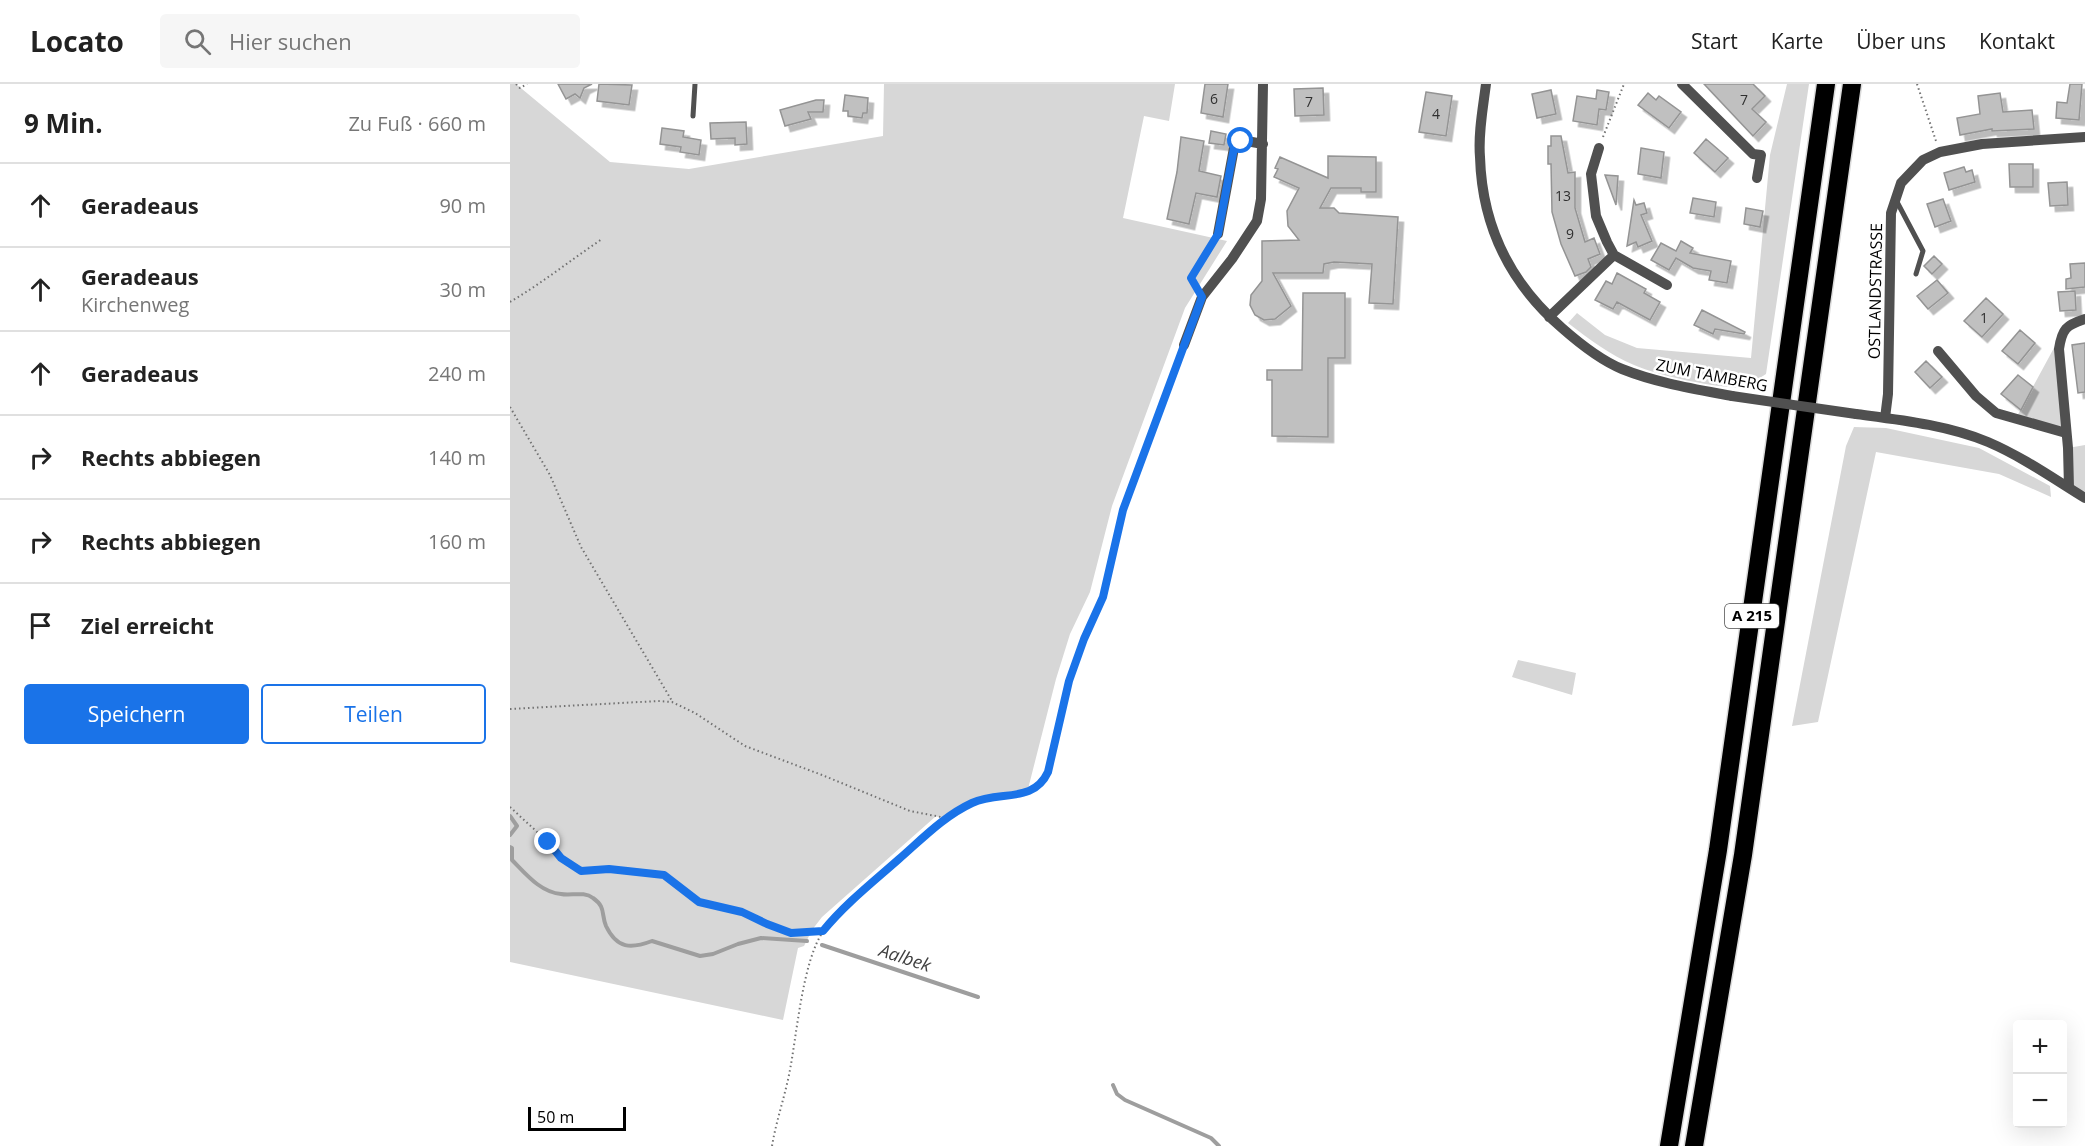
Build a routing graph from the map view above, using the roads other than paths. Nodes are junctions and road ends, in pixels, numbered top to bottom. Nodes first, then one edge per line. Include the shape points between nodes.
1 (695, 84) edge
2 (1263, 84) edge
3 (1486, 84) edge
4 (1682, 84) edge
5 (1826, 84) edge
6 (1852, 84) edge
7 (693, 116) dead end
8 (2085, 136) edge
9 (1263, 144) junction
10 (1599, 148) road end
11 (1757, 178) dead end
12 (1895, 199) junction
13 (1218, 234) joint
14 (1614, 255) junction
15 (1916, 273) dead end
16 (1667, 285) dead end
17 (1202, 297) junction
18 (1549, 317) junction
19 (2085, 319) edge
20 (1184, 345) road end
21 (1938, 351) dead end
22 (1885, 418) junction
23 (2066, 433) junction
24 (2069, 488) junction
25 (2085, 498) edge
26 (1669, 1146) edge
27 (1694, 1146) edge

1 - 7 lane
2 - 9 street
3 - 18 street, ZUM TAMBERG via 1479,154 1491,224 1525,291
4 - 11 street via 1754,154 1761,155
5 - 26 highway, A 215 via 1720,838
6 - 27 highway, A 215 via 1747,831
8 - 12 street, OSTLANDSTRASSE via 1982,144 1940,152 1923,160 1901,183
9 - 13 street via 1241,141 1234,148
9 - 17 street via 1257,221
10 - 14 street via 1591,174 1593,195 1596,216
12 - 15 lane via 1923,251
12 - 22 street, OSTLANDSTRASSE via 1891,213
13 - 17 lane via 1191,278
14 - 16 street
14 - 18 street
17 - 20 street
18 - 22 street, ZUM TAMBERG, bridge via 1581,345 1620,368 1662,383
19 - 23 street via 2065,328 2061,335
21 - 23 street via 1996,413
22 - 24 street, ZUM TAMBERG via 1947,428 1989,443
23 - 24 street
24 - 25 street, ZUM TAMBERG

